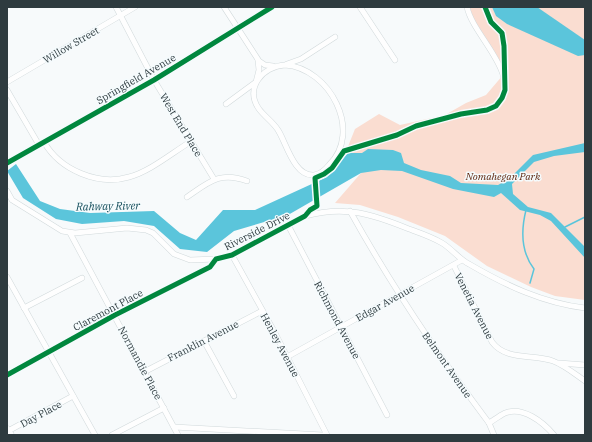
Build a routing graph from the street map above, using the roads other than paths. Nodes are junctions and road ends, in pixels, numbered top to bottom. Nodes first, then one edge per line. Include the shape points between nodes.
1 (116, 7) edge
2 (136, 7) edge
3 (224, 7) edge
4 (272, 7) edge
5 (360, 7) edge
6 (467, 7) edge
7 (121, 16) junction
8 (238, 28) junction
9 (335, 37) dead end
10 (258, 59) junction
11 (395, 60) dead end
12 (275, 66) junction
13 (154, 80) junction
14 (7, 82) edge
15 (256, 82) junction
16 (7, 90) edge
17 (226, 104) dead end
18 (496, 106) dead end
19 (190, 142) junction
20 (42, 144) junction
21 (7, 163) edge
22 (214, 179) junction
23 (247, 181) dead end
24 (7, 191) edge
25 (187, 197) dead end
26 (8, 199) edge
27 (350, 211) junction
28 (288, 226) junction
29 (70, 233) junction
30 (232, 255) junction
31 (216, 260) junction
32 (462, 260) junction
33 (454, 266) junction
34 (7, 276) edge
35 (82, 278) dead end
36 (400, 295) junction
37 (24, 308) junction
38 (585, 308) edge
39 (262, 311) junction
40 (114, 316) junction
41 (341, 327) junction
42 (204, 341) junction
43 (49, 352) junction
44 (287, 357) junction
45 (558, 363) junction
46 (585, 365) edge
47 (144, 372) junction
48 (7, 375) edge
49 (585, 381) edge
50 (73, 396) junction
51 (234, 396) dead end
52 (164, 408) junction
53 (387, 415) dead end
54 (489, 423) junction
55 (174, 427) junction
56 (9, 432) edge
57 (95, 435) edge
58 (112, 435) edge
59 (178, 435) edge
60 (323, 435) edge
61 (327, 435) edge
62 (494, 435) edge
63 (554, 435) edge

1 - 7 street, West End Place
2 - 7 street, Willow Street
3 - 8 street
4 - 8 street, Springfield Avenue
5 - 11 street
6 - 18 street via 471,21 496,58 503,75 504,93
7 - 13 street, West End Place
7 - 14 street, Willow Street
8 - 10 street
8 - 13 street, Springfield Avenue
9 - 12 street via 301,59
10 - 12 street via 265,65
10 - 15 street
12 - 15 street
12 - 15 street via 296,66 315,75 326,86 338,108 343,127 342,144 333,162 322,172 310,175 297,167 277,129 258,108 254,90
13 - 19 street, West End Place
13 - 20 street, Springfield Avenue
15 - 17 street
16 - 20 street
19 - 20 street via 124,179 86,176 71,168
19 - 22 street, West End Place
20 - 21 street, Springfield Avenue
22 - 23 street via 231,177
22 - 25 street
24 - 26 street
26 - 29 street via 54,227
27 - 28 street, Riverside Drive via 317,212
27 - 32 street, Riverside Drive via 377,217 435,239
27 - 36 street, Belmont Avenue
28 - 30 street, Riverside Drive
28 - 41 street, Richmond Avenue
29 - 31 street, Riverside Drive via 142,229 152,233 171,251 183,258 198,261
29 - 40 street, Normandie Place
30 - 31 street, Riverside Drive
30 - 39 street, Henley Avenue
31 - 40 street, Claremont Place via 210,267
32 - 33 street, Edgar Avenue
32 - 38 street, Riverside Drive via 534,296
33 - 36 street, Edgar Avenue
33 - 45 street, Venetia Avenue via 496,346 511,355
34 - 37 street
35 - 37 street
36 - 41 street, Edgar Avenue
36 - 54 street, Belmont Avenue via 435,350
37 - 43 street
39 - 42 street, Franklin Avenue
39 - 44 street, Henley Avenue
40 - 43 street, Claremont Place
40 - 47 street, Normandie Place
41 - 44 street, Edgar Avenue
41 - 53 street, Richmond Avenue
42 - 47 street, Franklin Avenue
42 - 51 street
43 - 48 street, Claremont Place
43 - 50 street
44 - 61 street, Henley Avenue
45 - 46 street
45 - 49 street
47 - 52 street, Normandie Place
50 - 56 street, Day Place
50 - 57 street
52 - 55 street, Normandie Place
52 - 58 street
54 - 62 street, Belmont Avenue
54 - 63 street via 504,414 517,412 539,420
55 - 59 street, Normandie Place
55 - 60 street

